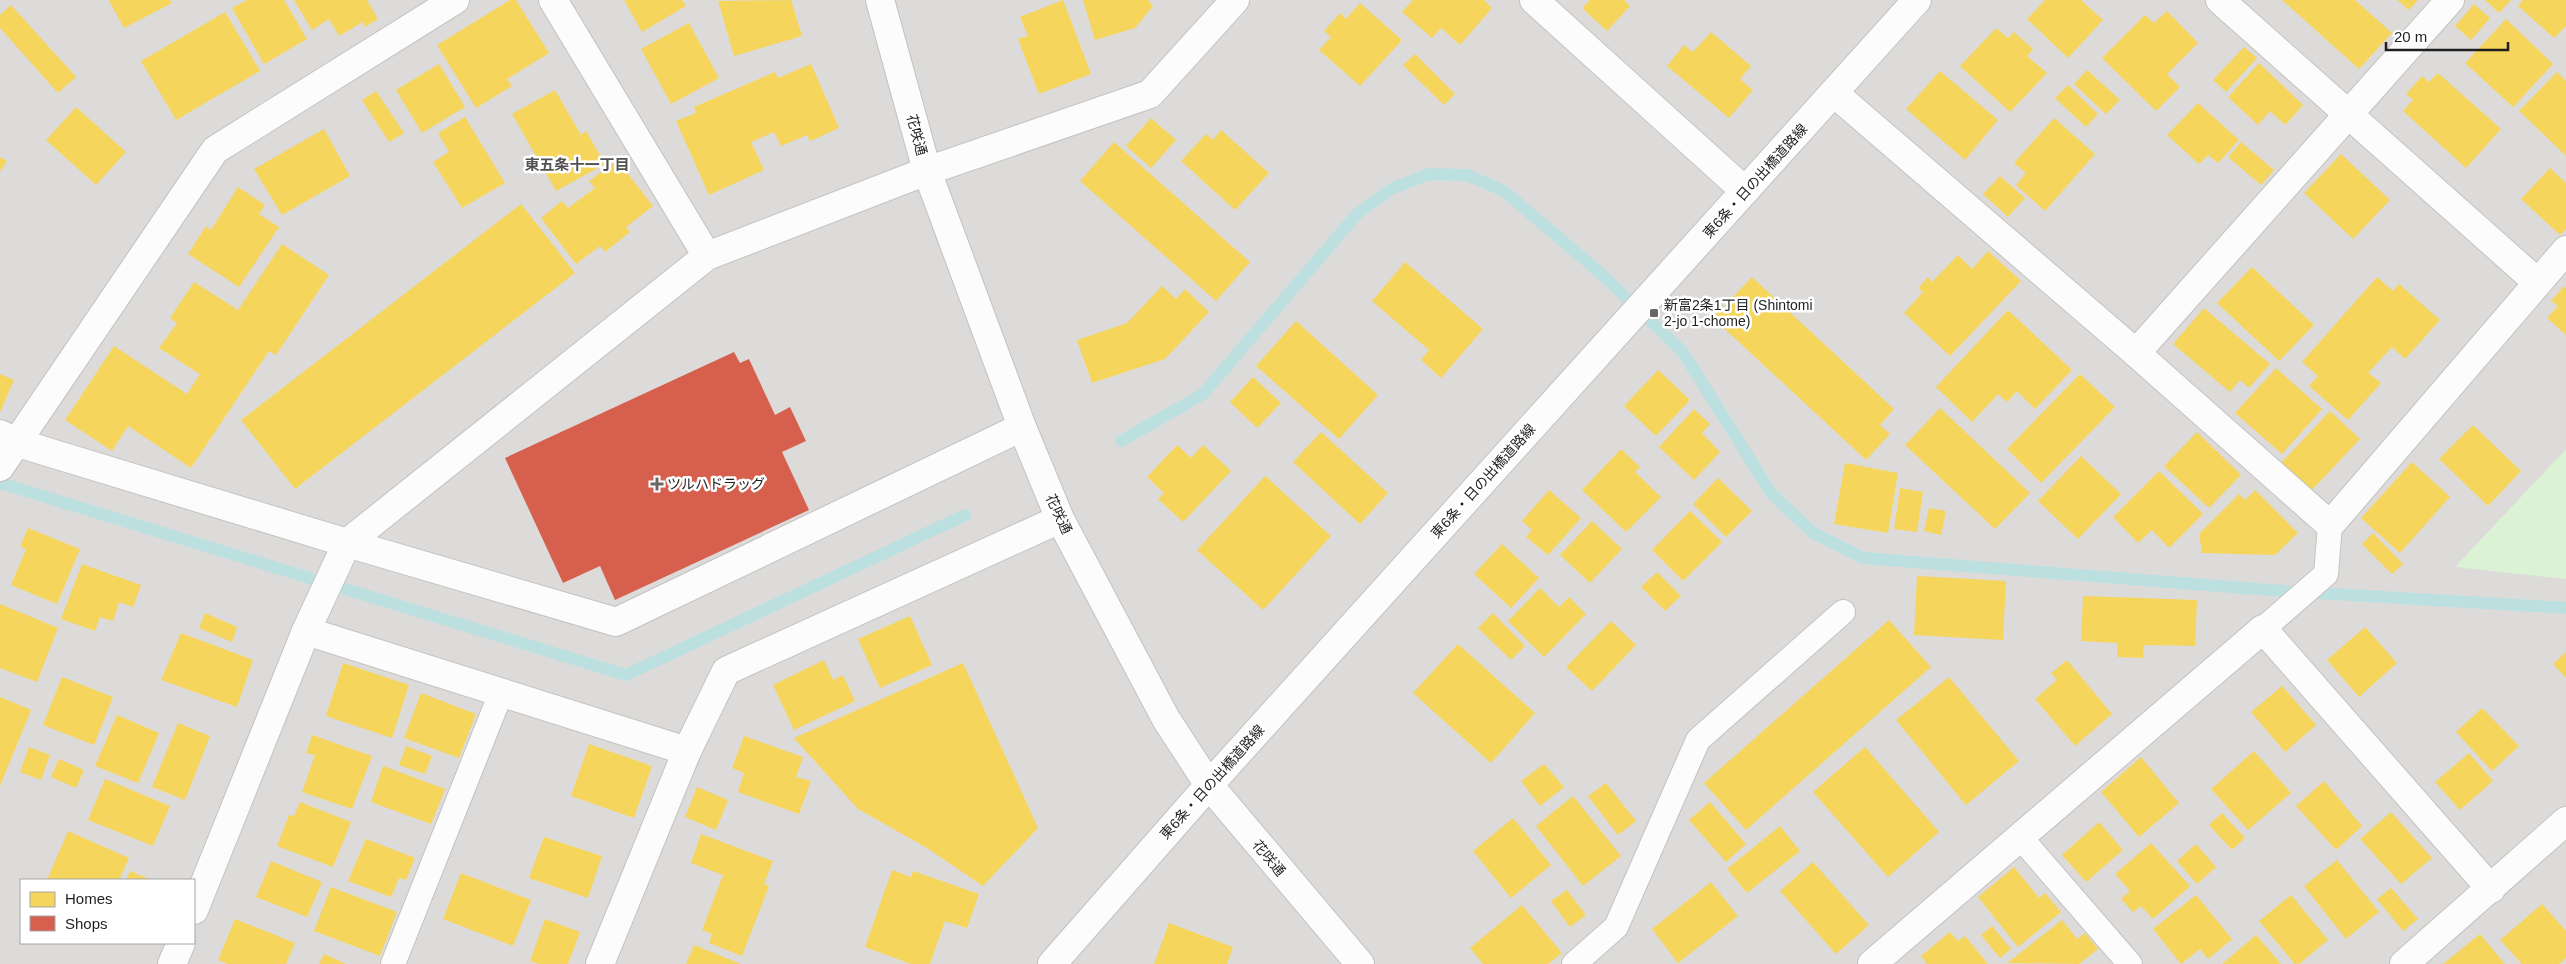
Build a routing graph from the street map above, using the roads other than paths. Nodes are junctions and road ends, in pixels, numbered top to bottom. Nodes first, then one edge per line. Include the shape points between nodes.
1 (455, 0) edge
2 (553, 0) edge
3 (880, 0) edge
4 (1235, 0) edge
5 (1534, 0) edge
6 (1917, 0) edge
7 (2220, 0) edge
8 (2450, 0) edge
9 (1834, 93) junction
10 (2347, 115) junction
11 (927, 171) junction
12 (1745, 191) junction
13 (2566, 250) edge
14 (707, 256) junction
15 (2538, 282) junction
16 (2136, 353) junction
17 (1022, 427) junction
18 (9, 438) edge
19 (0, 467) edge
20 (1060, 519) junction
21 (2330, 525) junction
22 (347, 543) junction
23 (1842, 612) dead end
24 (311, 620) junction
25 (2263, 629) junction
26 (501, 692) junction
27 (687, 751) junction
28 (1209, 785) junction
29 (2566, 821) edge
30 (2020, 837) junction
31 (2492, 888) junction
32 (195, 908) edge
33 (181, 944) edge
34 (172, 964) edge
35 (393, 964) edge
36 (600, 964) edge
37 (1052, 964) edge
38 (1360, 964) edge
39 (1574, 964) edge
40 (1872, 964) edge
41 (2130, 964) edge
42 (2404, 964) edge

1 - 18 street via 215,150
2 - 14 street
3 - 11 street, 花咲通
4 - 11 street via 1150,94
5 - 12 street
6 - 9 street, 東6条・日の出橋道路線
7 - 10 street
8 - 10 street
9 - 12 street, 東6条・日の出橋道路線
9 - 16 street
10 - 15 street
10 - 16 street
11 - 14 street
11 - 17 street, 花咲通
12 - 28 street, 東6条・日の出橋道路線
13 - 15 street
14 - 22 street
15 - 21 street
16 - 21 street
17 - 20 street, 花咲通
17 - 22 street via 616,622
18 - 19 street
18 - 22 street
20 - 27 street via 726,671
20 - 28 street, 花咲通 via 1166,718
21 - 25 lane via 2326,574
22 - 24 street
23 - 39 lane via 1698,740 1616,927
24 - 26 street
24 - 32 street
25 - 30 street
25 - 31 street
26 - 27 street
26 - 35 lane
27 - 36 street
28 - 37 street, 東6条・日の出橋道路線
28 - 38 street, 花咲通
29 - 31 street
30 - 40 street
30 - 41 lane
31 - 42 street
33 - 34 street

